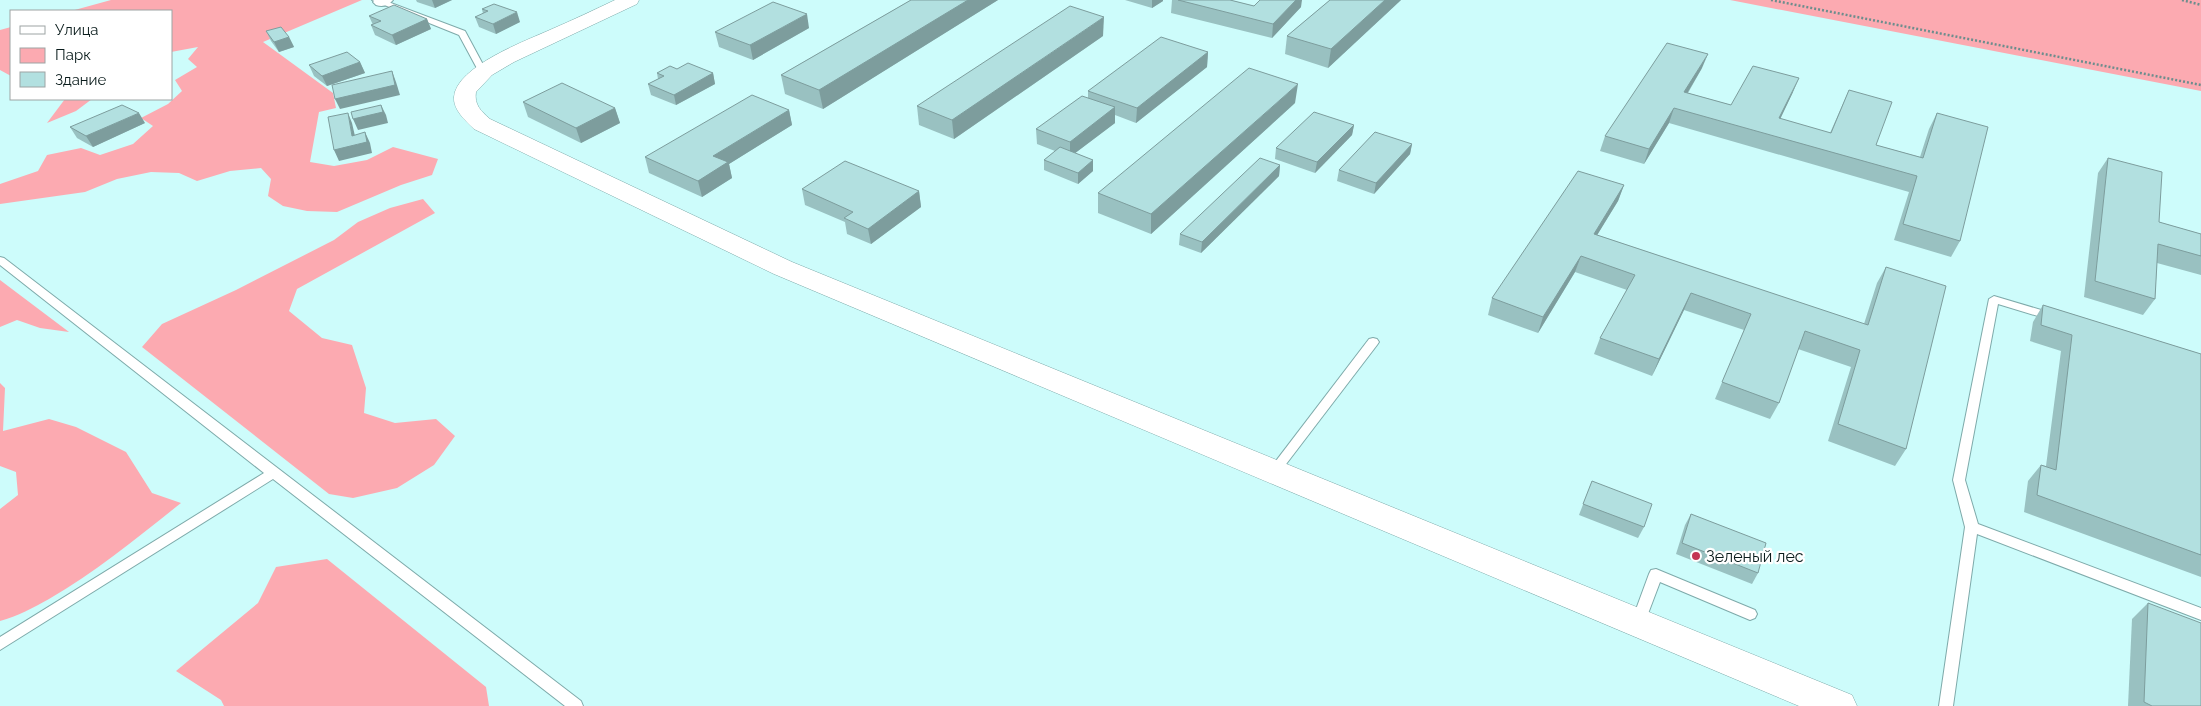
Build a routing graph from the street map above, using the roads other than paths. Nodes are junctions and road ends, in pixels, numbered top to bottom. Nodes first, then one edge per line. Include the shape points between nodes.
1 (630, 0) edge
2 (381, 1) edge
3 (483, 72) junction
4 (0, 260) edge
5 (2069, 322) edge
6 (1373, 342) dead end
7 (273, 473) junction
8 (1273, 473) junction
9 (1972, 527) junction
10 (1750, 614) dead end
11 (2201, 614) edge
12 (1638, 623) junction
13 (1, 641) edge
14 (576, 706) edge
15 (1839, 706) edge
16 (1946, 706) edge

1 - 3 main road
2 - 3 lane via 462,33
3 - 8 main road via 468,87 465,100 468,112 482,124 782,268
4 - 7 lane
5 - 9 lane via 1994,299 1959,480
6 - 8 lane
7 - 13 lane
7 - 14 lane
8 - 12 main road
9 - 11 lane
9 - 16 lane
10 - 12 lane via 1656,574
12 - 15 main road

